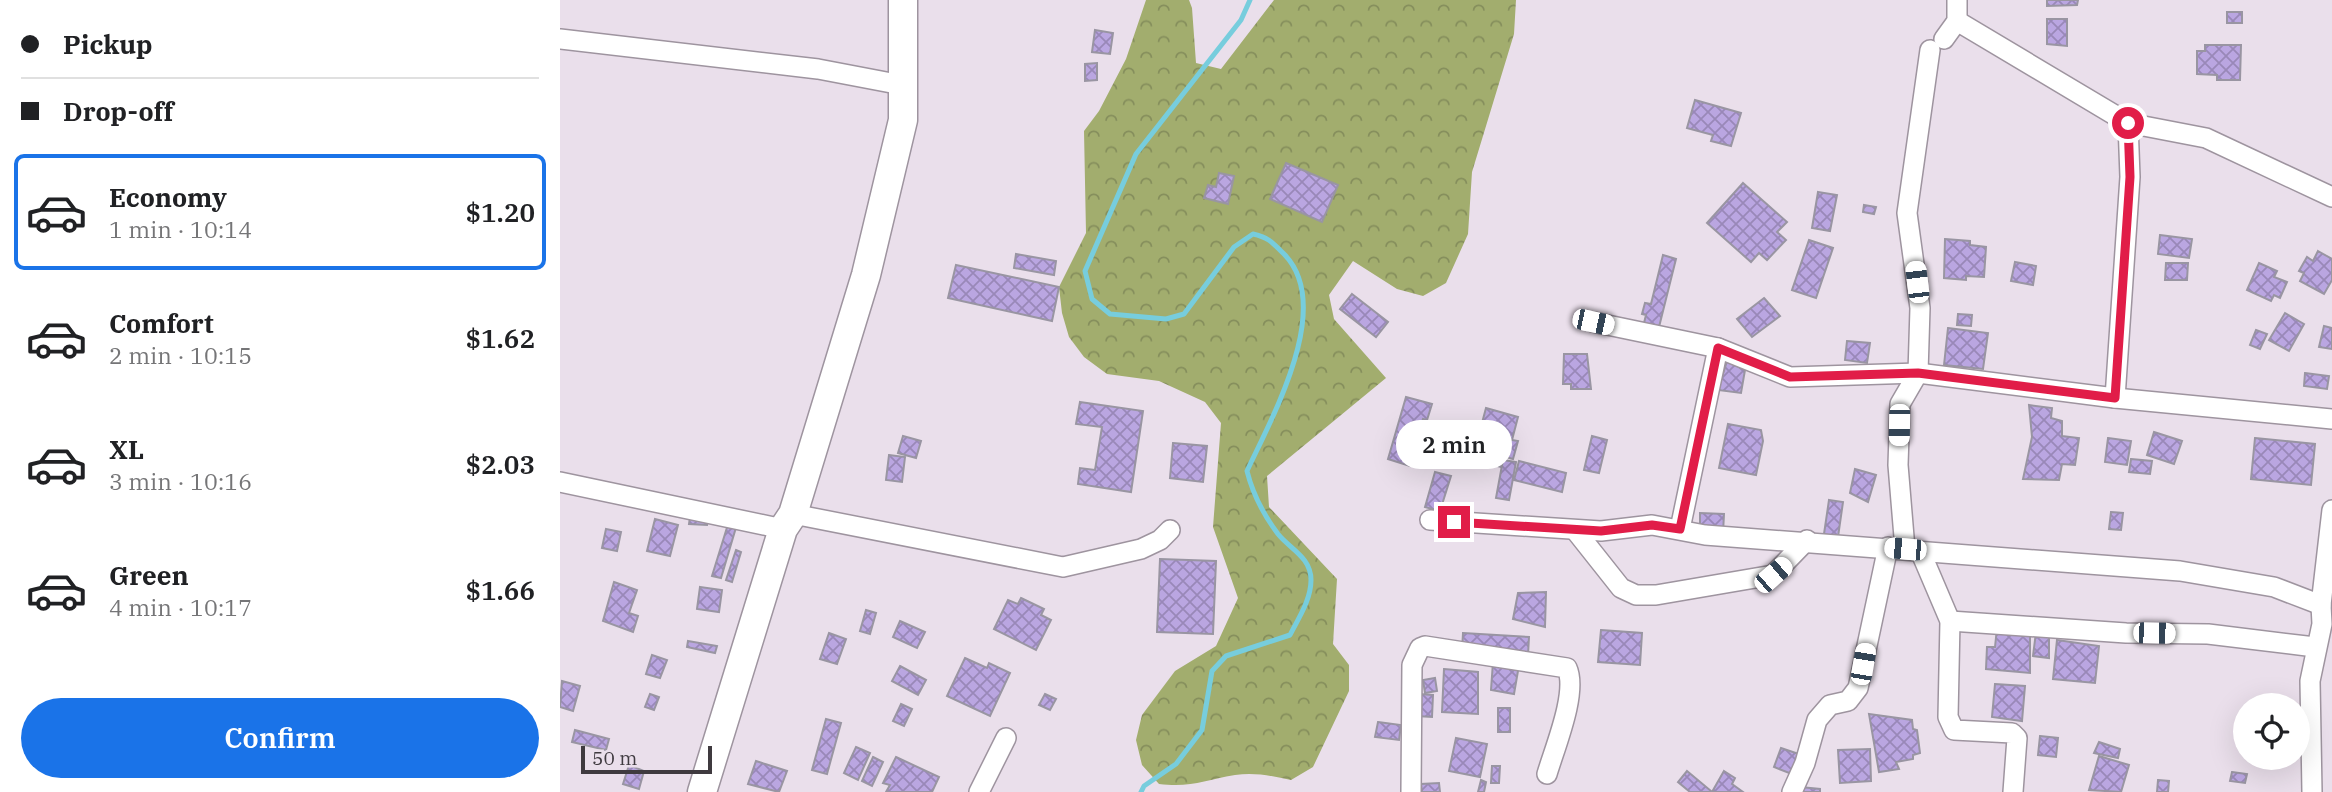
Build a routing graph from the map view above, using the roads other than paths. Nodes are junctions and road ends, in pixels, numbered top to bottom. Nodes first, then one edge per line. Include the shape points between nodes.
1 (903, 0) edge
2 (1957, 0) edge
3 (1957, 21) junction
4 (560, 39) edge
5 (902, 85) junction
6 (2128, 123) junction
7 (2332, 197) edge
8 (1593, 322) dead end
9 (1718, 348) junction
10 (1918, 373) junction
11 (2115, 398) junction
12 (2332, 419) edge
13 (560, 482) edge
14 (2332, 510) edge
15 (1430, 520) dead end
16 (788, 522) junction
17 (1680, 529) junction
18 (1170, 530) dead end
19 (1575, 530) junction
20 (1807, 540) junction
21 (1905, 550) junction
22 (2325, 618) edge
23 (1950, 621) junction
24 (2315, 647) junction
25 (1006, 738) dead end
26 (1547, 774) dead end
27 (702, 792) edge
28 (979, 792) edge
29 (1411, 792) edge
30 (1792, 792) edge
31 (2013, 792) edge
32 (2312, 792) edge

1 - 5 street
2 - 3 street
3 - 6 street
3 - 10 street via 1937,45 1907,213 1920,308
4 - 5 street via 818,69
5 - 16 street via 904,120 866,275
6 - 7 street via 2206,138
6 - 11 street via 2130,177
8 - 9 street
9 - 10 street via 1790,377
9 - 17 street
10 - 11 street
10 - 21 street via 1900,404 1898,465
11 - 12 street
13 - 16 street
14 - 22 street
15 - 19 street
16 - 18 street via 1063,567 1141,549
16 - 27 street
17 - 19 street via 1652,525
17 - 20 street
19 - 20 street via 1621,587 1636,595 1773,575
20 - 21 street
21 - 22 street via 2180,571 2273,587
21 - 23 street
21 - 30 street via 1858,688 1848,701 1830,705 1817,720
22 - 24 street
23 - 24 street via 2208,634
23 - 31 street via 1948,717 1954,730 2012,733 2017,738
24 - 32 street via 2310,681
25 - 28 street
26 - 29 street via 1570,693 1572,678 1567,668 1424,646 1412,665

